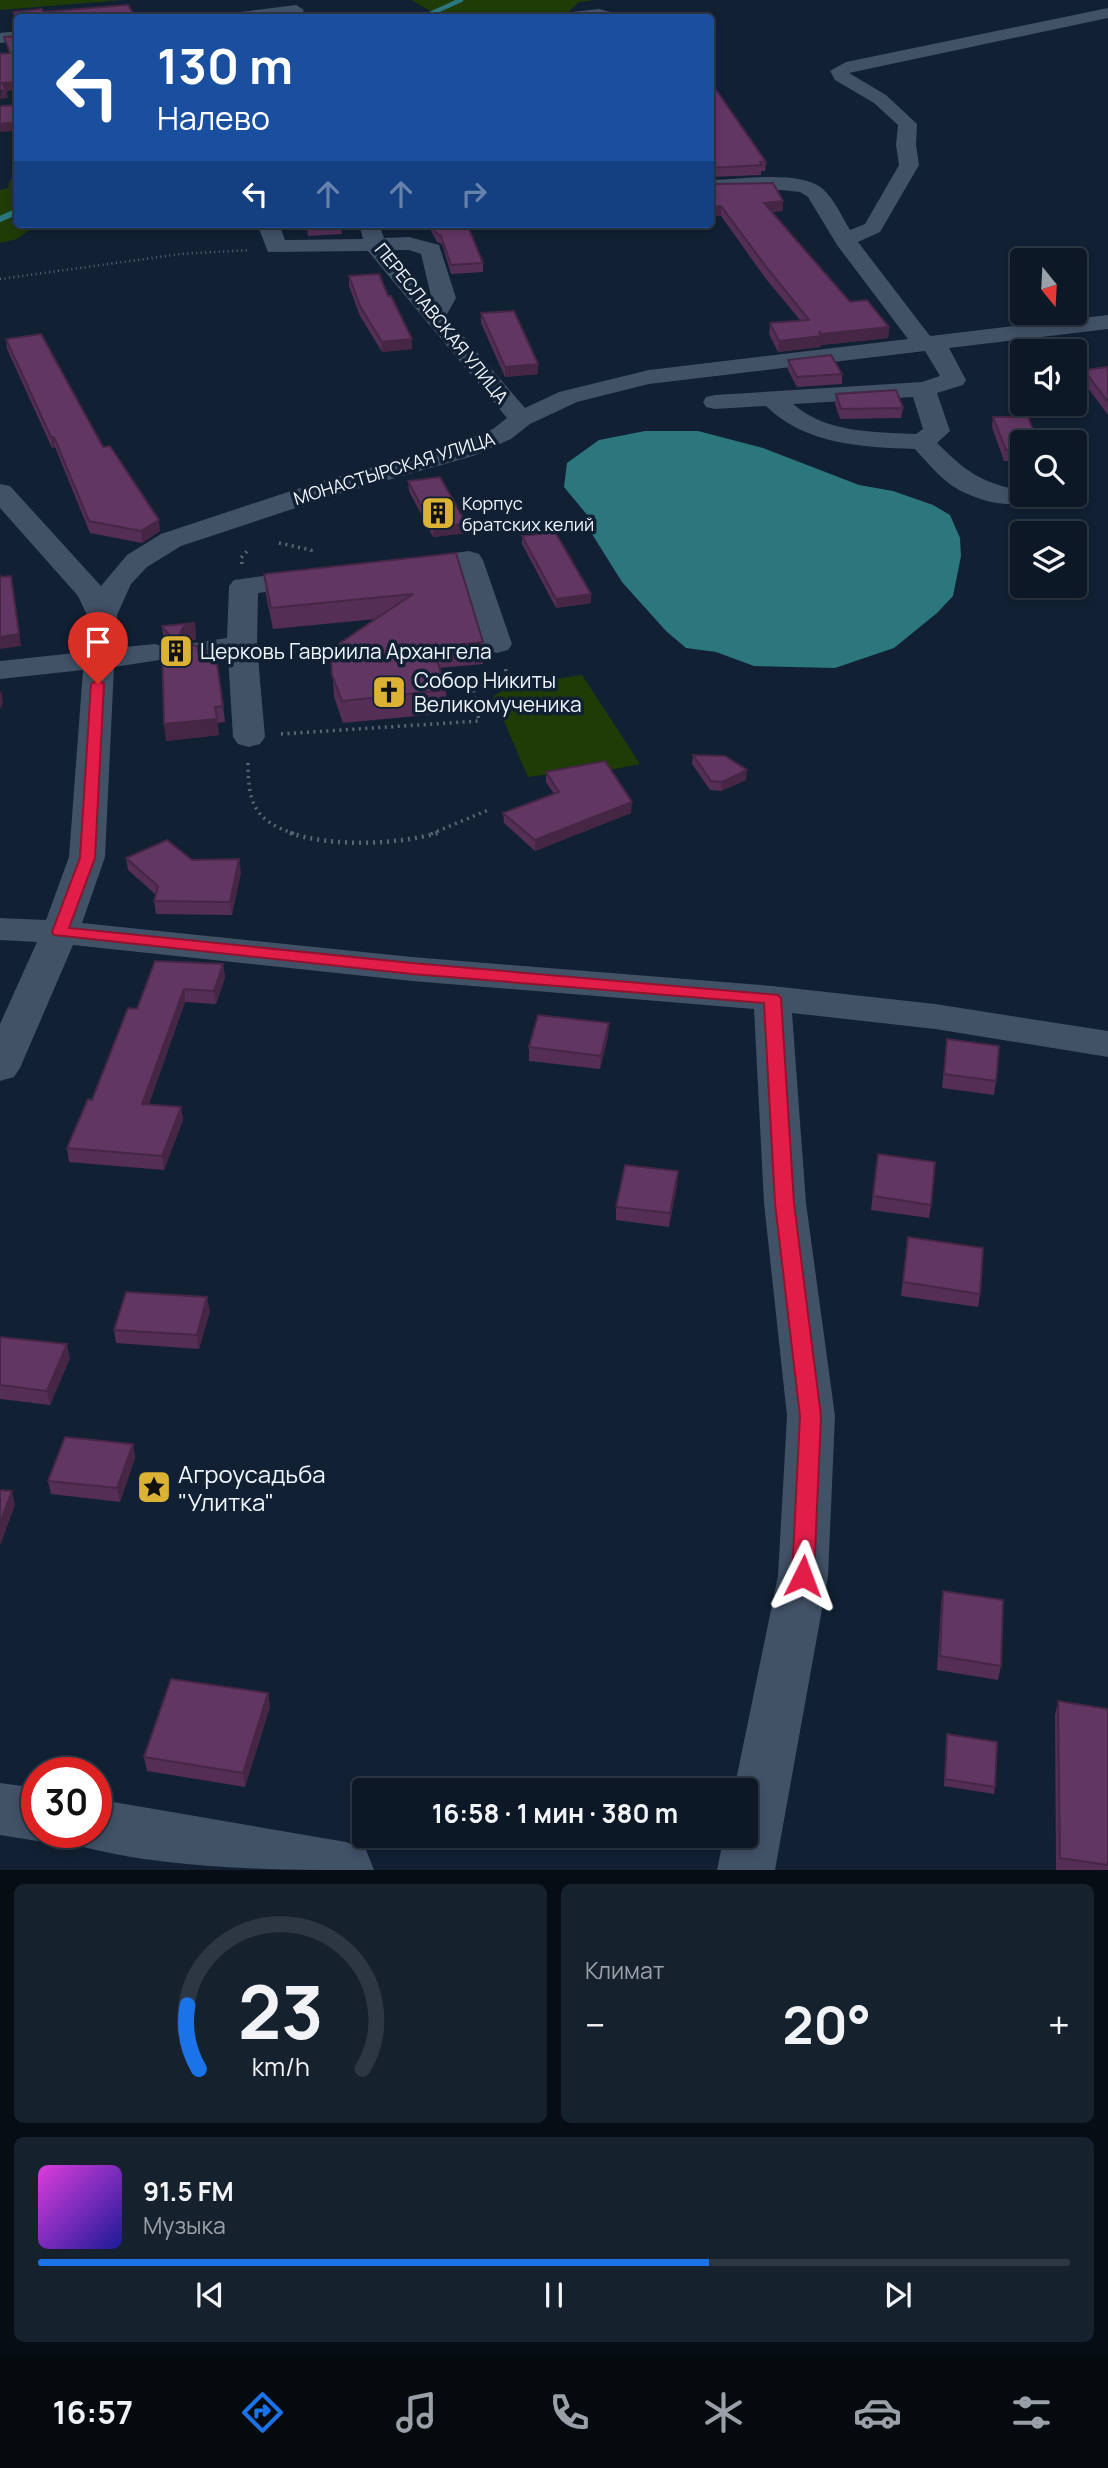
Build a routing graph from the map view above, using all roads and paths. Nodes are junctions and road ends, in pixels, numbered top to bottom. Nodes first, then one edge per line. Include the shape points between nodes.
1 (1069, 4) dead end
2 (296, 10) dead end
3 (264, 14) edge
4 (1106, 14) edge
5 (716, 186) edge
6 (271, 228) edge
7 (372, 235) edge
8 (845, 240) junction
9 (276, 247) junction
10 (0, 279) edge
11 (434, 317) junction
12 (1108, 322) edge
13 (927, 343) junction
14 (923, 389) junction
15 (772, 398) junction
16 (715, 402) dead end
17 (521, 419) junction
18 (922, 442) junction
19 (0, 492) edge
20 (1010, 497) dead end
21 (102, 615) junction
22 (497, 644) joint
23 (198, 650) edge
24 (242, 652) junction
25 (155, 653) dead end
26 (99, 659) junction
27 (336, 659) edge
28 (0, 670) edge
29 (249, 737) junction
30 (488, 810) dead end
31 (0, 929) edge
32 (60, 932) junction
33 (772, 998) junction
34 (1108, 1044) edge
35 (0, 1069) edge
36 (0, 1809) edge
37 (21, 1812) edge
38 (112, 1829) edge
39 (346, 1870) edge
40 (746, 1870) edge

1 - 4 street
2 - 3 street
4 - 8 street via 839,71 908,124 909,165 873,228
5 - 8 street via 806,187 815,193
6 - 9 street
7 - 9 street
7 - 11 street, ПЕРЕСЛАВСКАЯ УЛИЦА
7 - 11 street via 431,250 445,298
8 - 13 street
9 - 10 path via 181,254
11 - 17 street, ПЕРЕСЛАВСКАЯ УЛИЦА
12 - 13 street, МОНАСТЫРСКАЯ УЛИЦА
13 - 14 street via 940,352 954,380
13 - 17 street, МОНАСТЫРСКАЯ УЛИЦА via 649,377 568,397
14 - 15 street
14 - 18 street via 937,431
15 - 16 street
15 - 18 street via 783,412 803,424 830,432
17 - 21 street, МОНАСТЫРСКАЯ УЛИЦА via 502,435 464,450 171,540 124,575
18 - 20 street via 958,478
19 - 21 street via 91,593
21 - 26 street
22 - 24 street via 469,560 244,586
22 - 29 path via 507,675 473,687 479,721
23 - 24 street
24 - 27 path via 333,648
24 - 29 street
25 - 26 street
26 - 28 street
26 - 32 street via 87,858
29 - 30 path via 251,801 264,820 292,834 336,841 385,841 433,834
31 - 32 street
32 - 33 street
32 - 35 street
33 - 34 street via 962,1019
33 - 40 street via 785,1203 811,1416 803,1576
36 - 37 street
38 - 39 street

